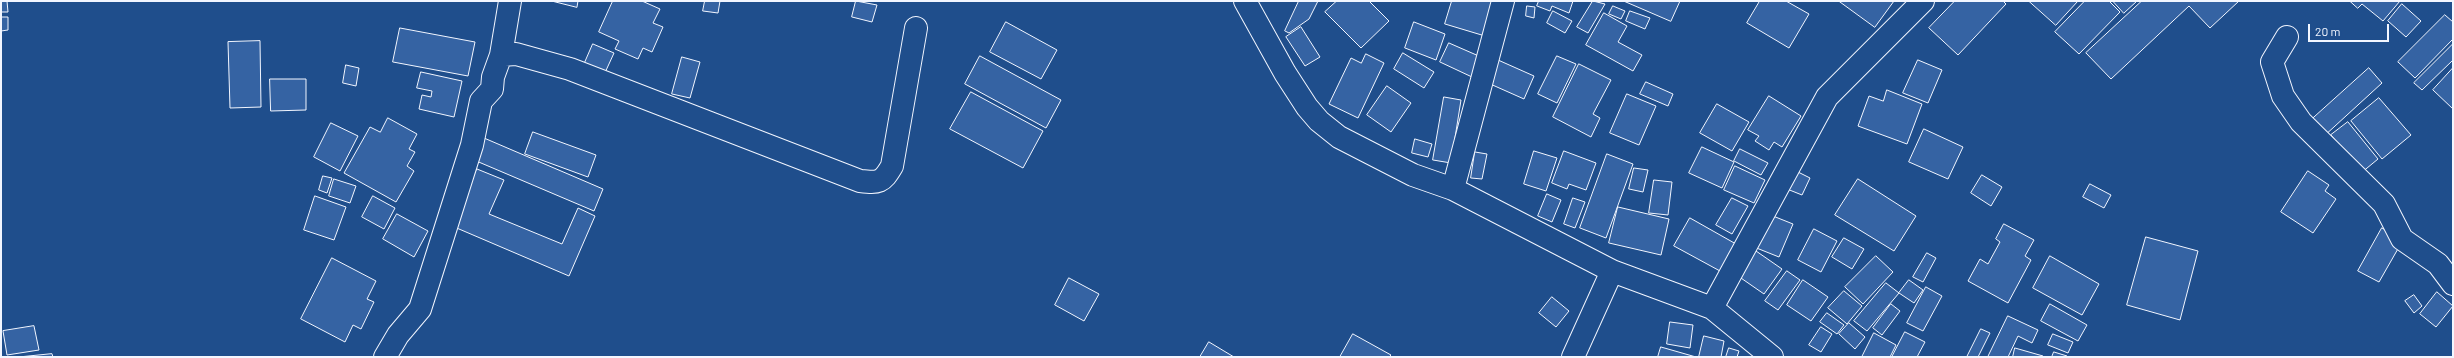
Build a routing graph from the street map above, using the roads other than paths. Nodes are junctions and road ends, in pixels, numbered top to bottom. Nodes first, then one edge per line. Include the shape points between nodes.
1 (510, 1) edge
2 (1245, 1) edge
3 (1503, 1) edge
4 (1923, 1) edge
5 (916, 28) dead end
6 (2287, 37) dead end
7 (501, 56) junction
8 (1453, 189) junction
9 (1612, 271) junction
10 (2453, 284) edge
11 (1712, 308) junction
12 (385, 357) edge
13 (1573, 357) edge
14 (1772, 357) edge

1 - 7 street
2 - 8 street via 1284,73 1319,121 1339,136 1414,175
3 - 8 street
4 - 11 street via 1827,97
5 - 7 street via 892,166 886,177 877,183 860,181 570,69 516,54
6 - 10 street via 2272,62 2283,96 2301,122 2384,204 2402,239 2438,264
7 - 12 street via 492,77 492,89 482,100 472,145 420,309 398,335
8 - 9 street
9 - 11 street
9 - 13 street
11 - 14 street

